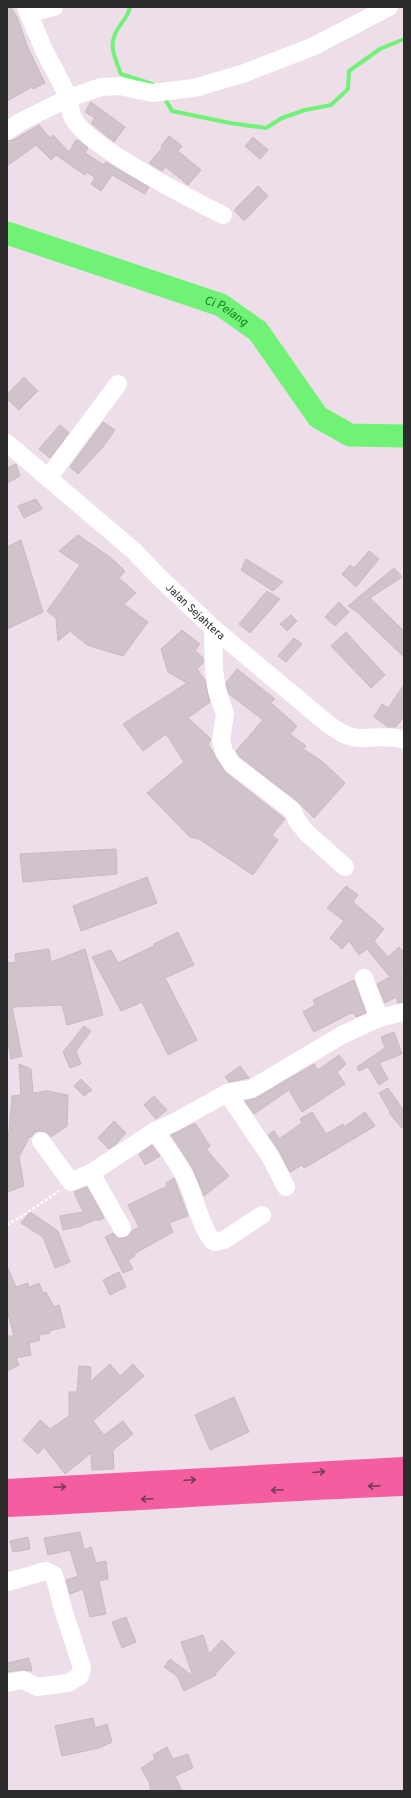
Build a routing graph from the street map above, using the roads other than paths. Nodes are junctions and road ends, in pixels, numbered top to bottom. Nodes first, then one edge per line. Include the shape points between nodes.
1 (54, 7) edge
2 (389, 7) edge
3 (28, 10) edge
4 (69, 98) junction
5 (7, 131) edge
6 (223, 214) dead end
7 (118, 384) dead end
8 (7, 443) edge
9 (48, 478) junction
10 (213, 628) junction
11 (404, 740) edge
12 (345, 867) dead end
13 (364, 978) dead end
14 (404, 1012) edge
15 (379, 1018) junction
16 (227, 1093) junction
17 (155, 1131) junction
18 (41, 1141) dead end
19 (90, 1173) junction
20 (286, 1187) dead end
21 (262, 1215) dead end
22 (122, 1228) dead end
23 (404, 1468) edge
24 (343, 1479) junction
25 (7, 1480) edge
26 (404, 1485) edge
27 (7, 1490) edge
28 (35, 1497) junction
29 (7, 1506) edge
30 (7, 1522) edge
31 (7, 1582) edge
32 (7, 1683) edge

1 - 3 street
2 - 4 street via 312,47 242,74 194,88 152,93 120,86 101,87
3 - 4 street via 44,50
4 - 5 street
4 - 6 street via 72,116 86,135 143,172
7 - 9 street
8 - 9 street, Jalan Sejahtera
9 - 10 street, Jalan Sejahtera via 134,551
10 - 11 street, Jalan Sejahtera via 342,734 358,738 396,737
10 - 12 street via 215,677 225,714 221,740 224,752 232,764 292,810 307,833
13 - 15 street
14 - 15 street
15 - 16 street via 342,1035 252,1089
16 - 17 street
16 - 20 street via 270,1156
17 - 19 street
17 - 21 street via 186,1178 202,1221 213,1241 224,1240
18 - 19 street via 71,1182
19 - 22 street
23 - 24 main road
26 -> 24 main road
24 - 28 main road via 278,1476
25 - 28 main road
27 - 28 main road
28 - 29 main road
28 - 30 main road
31 - 32 street via 46,1571 54,1575 82,1672 77,1679 68,1683 37,1687 23,1680

